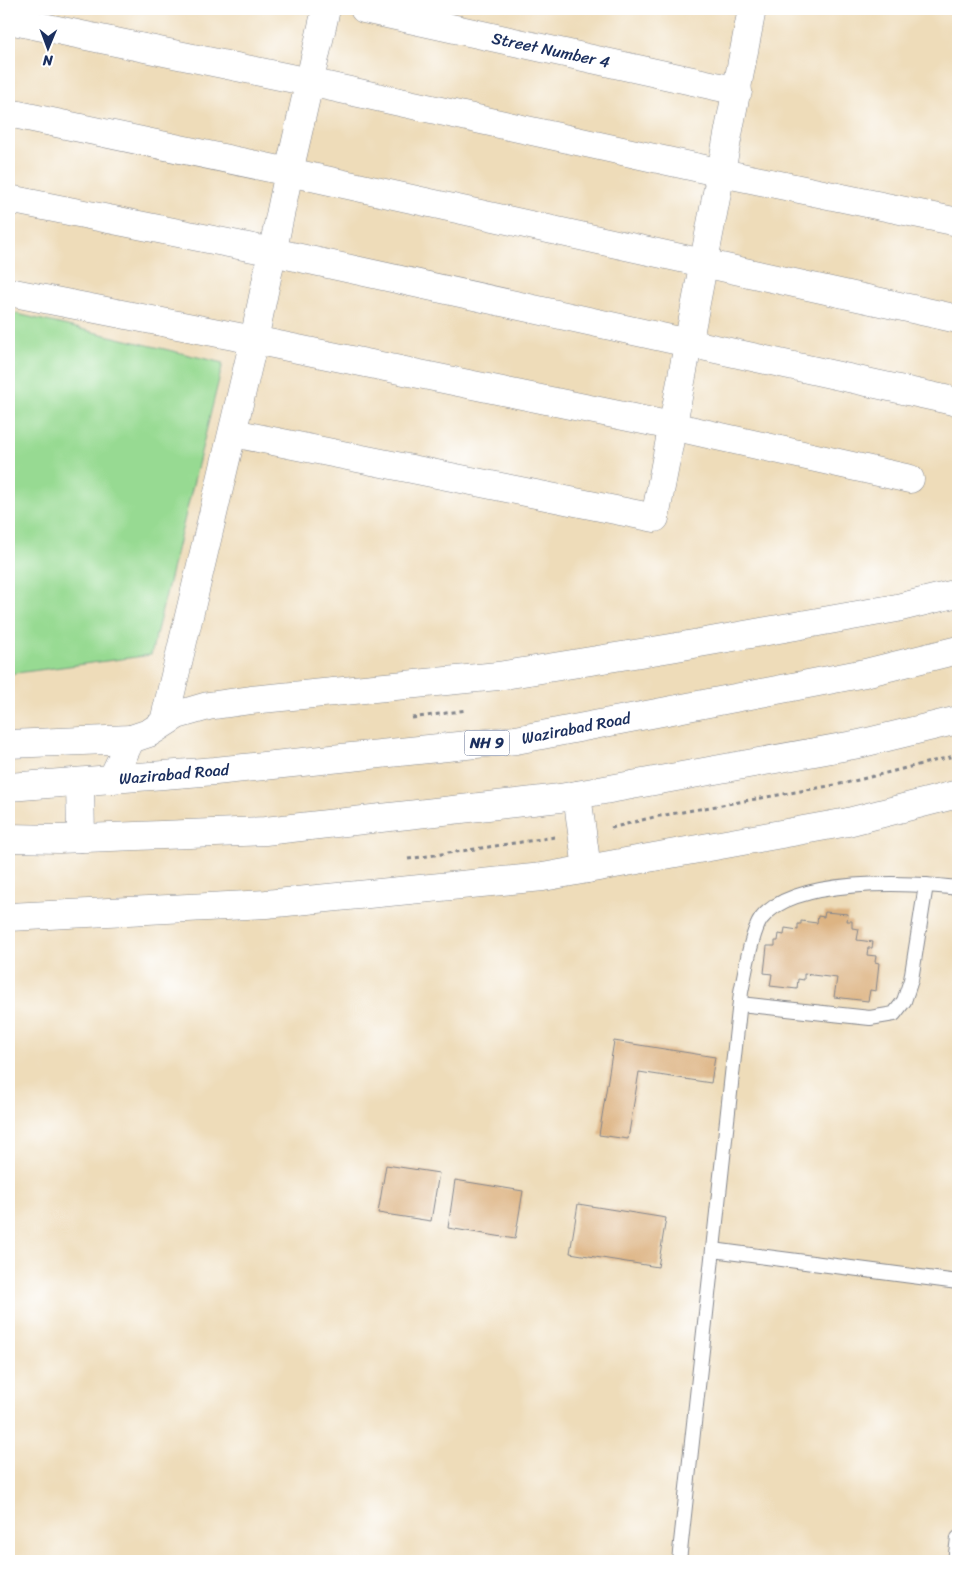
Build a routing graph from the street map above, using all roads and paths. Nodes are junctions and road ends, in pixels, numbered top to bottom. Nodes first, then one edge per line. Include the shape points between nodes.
1 (326, 9) edge
2 (364, 9) edge
3 (752, 9) edge
4 (9, 20) edge
5 (309, 82) junction
6 (738, 90) junction
7 (9, 113) edge
8 (289, 172) junction
9 (722, 173) junction
10 (9, 199) edge
11 (958, 222) edge
12 (273, 252) junction
13 (704, 262) junction
14 (9, 292) edge
15 (958, 319) edge
16 (254, 340) junction
17 (688, 344) junction
18 (958, 402) edge
19 (672, 426) junction
20 (233, 433) junction
21 (910, 479) dead end
22 (958, 593) edge
23 (958, 650) edge
24 (958, 720) edge
25 (164, 722) junction
26 (131, 740) junction
27 (9, 744) edge
28 (958, 755) edge
29 (112, 780) junction
30 (80, 782) junction
31 (9, 788) edge
32 (958, 794) edge
33 (577, 795) junction
34 (582, 833) junction
35 (9, 838) edge
36 (81, 838) junction
37 (403, 860) dead end
38 (587, 869) junction
39 (926, 885) junction
40 (958, 888) edge
41 (9, 917) edge
42 (740, 1004) junction
43 (713, 1250) junction
44 (958, 1282) edge
45 (958, 1538) edge
46 (679, 1561) edge
47 (955, 1561) edge

1 - 5 main road
2 - 6 main road, Street Number 4
3 - 6 main road
4 - 5 main road
5 - 8 main road
5 - 9 main road
6 - 9 main road
7 - 8 main road
8 - 12 main road
8 - 13 main road
9 - 11 main road
9 - 13 main road
10 - 12 main road
12 - 16 main road
12 - 17 main road
13 - 15 main road
13 - 17 main road
14 - 16 main road
16 - 19 main road
16 - 20 main road
17 - 18 main road
17 - 19 main road
19 - 20 main road via 655,518
19 - 21 main road
20 - 25 main road
22 - 25 main road via 897,608 498,676 208,706
23 - 29 main road, Wazirabad Road / NH 9 via 865,673 516,740
24 - 33 main road via 859,744
25 - 26 main road
26 - 27 main road
26 - 29 main road
28 - 34 path via 846,783
29 - 30 main road, Wazirabad Road / NH 9
30 - 31 main road, Wazirabad Road / NH 9
30 - 36 main road
32 - 38 main road via 848,822
33 - 34 main road
33 - 36 main road via 265,831
34 - 37 path
34 - 38 main road
35 - 36 main road
38 - 41 main road via 543,877 266,904
39 - 40 lane
39 - 42 lane via 847,885 821,889 779,904 761,918
39 - 42 lane via 911,980 904,1001 894,1014 870,1018
42 - 43 lane
43 - 44 lane
43 - 46 lane
45 - 47 lane

